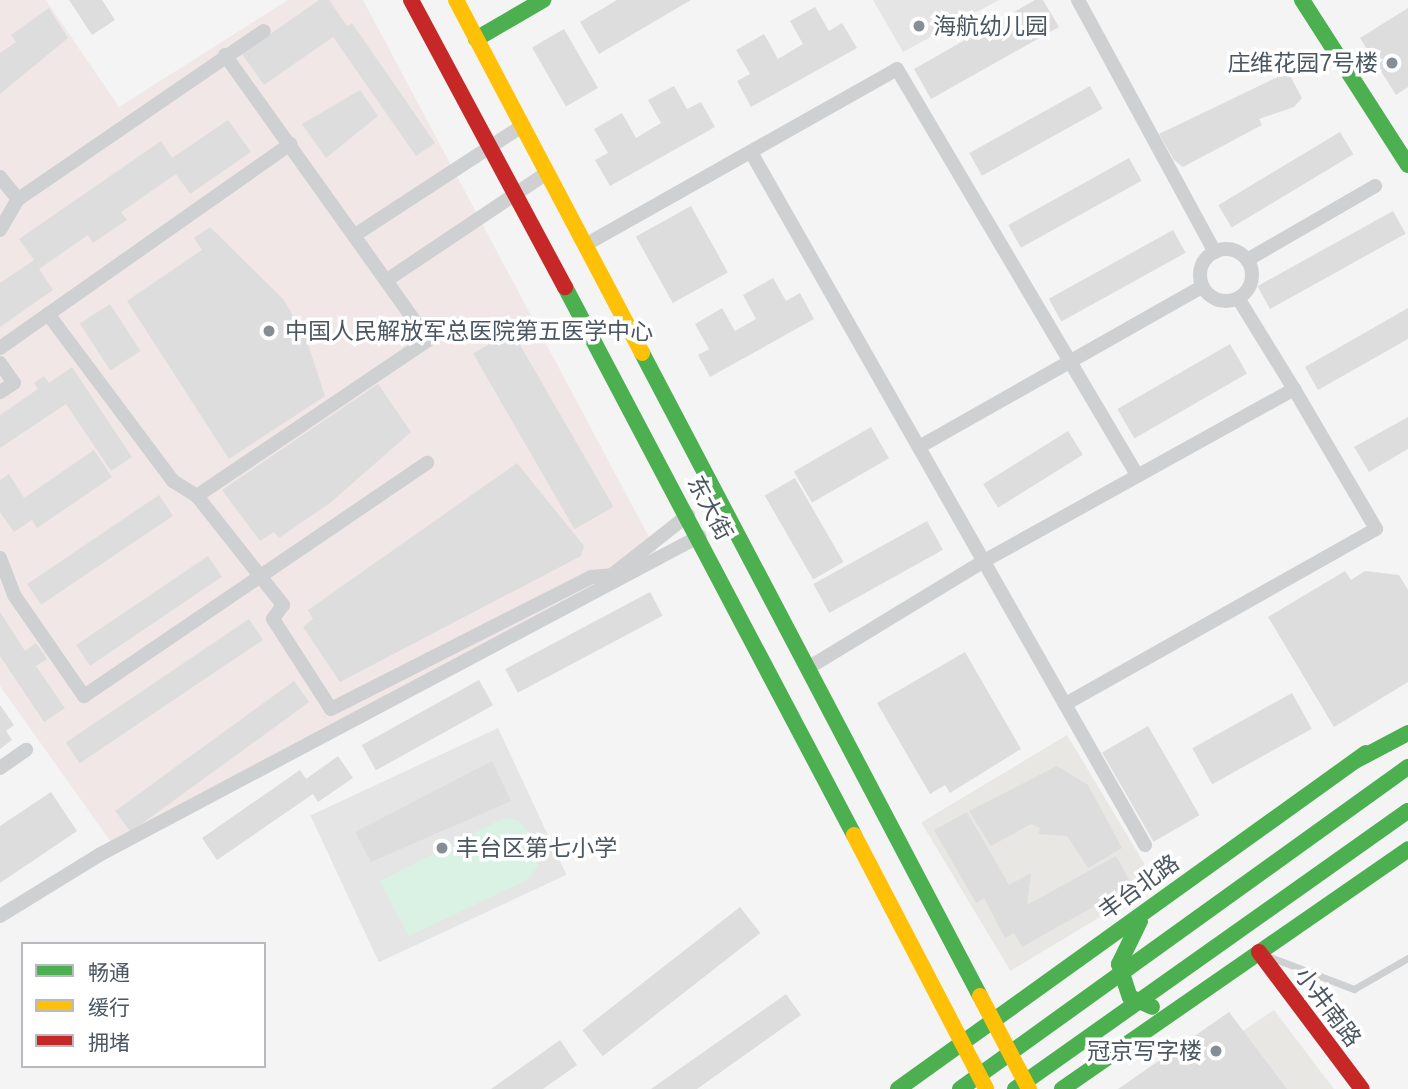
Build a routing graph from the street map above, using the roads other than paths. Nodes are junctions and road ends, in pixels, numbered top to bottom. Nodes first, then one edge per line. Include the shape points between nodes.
1 (411, 0) edge
2 (456, 0) edge
3 (543, 0) edge
4 (1078, 0) edge
5 (1303, 0) edge
6 (264, 31) dead end
7 (476, 39) junction
8 (225, 55) junction
9 (522, 126) junction
10 (290, 144) junction
11 (491, 146) junction
12 (752, 154) junction
13 (1408, 165) edge
14 (547, 173) junction
15 (0, 177) edge
16 (1375, 186) dead end
17 (516, 192) junction
18 (18, 199) junction
19 (0, 230) edge
20 (355, 235) junction
21 (585, 245) junction
22 (1215, 252) junction
23 (1247, 260) junction
24 (387, 281) junction
25 (1202, 287) junction
26 (1238, 298) junction
27 (48, 314) junction
28 (0, 348) edge
29 (1072, 360) junction
30 (0, 363) edge
31 (1294, 389) junction
32 (0, 392) edge
33 (919, 447) junction
34 (427, 463) dead end
35 (1137, 475) junction
36 (197, 496) junction
37 (688, 514) junction
38 (700, 536) junction
39 (0, 558) edge
40 (984, 561) junction
41 (259, 576) junction
42 (808, 668) junction
43 (1066, 704) junction
44 (1408, 723) edge
45 (1408, 733) edge
46 (26, 750) dead end
47 (1355, 761) junction
48 (1408, 767) edge
49 (0, 768) edge
50 (1408, 811) edge
51 (1146, 845) dead end
52 (1408, 849) edge
53 (1149, 908) junction
54 (0, 916) edge
55 (1259, 952) junction
56 (1408, 958) edge
57 (1171, 1013) junction
58 (994, 1019) junction
59 (964, 1041) junction
60 (898, 1089) edge
61 (960, 1089) edge
62 (986, 1089) edge
63 (1015, 1089) edge
64 (1029, 1089) edge
65 (1062, 1089) edge
66 (1362, 1089) edge

1 - 11 main road, 东大街
2 - 7 main road, 东大街
3 - 7 main road
4 - 22 street
5 - 13 main road
6 - 8 street
7 - 9 main road, 东大街
8 - 10 street
8 - 18 street
9 - 11 street
9 - 14 main road, 东大街
10 - 20 street
10 - 27 street
11 - 17 main road, 东大街
11 - 20 street
12 - 21 street
12 - 29 street via 897,69
12 - 33 street
14 - 17 street
14 - 21 main road, 东大街
15 - 18 street
16 - 23 street
17 - 24 street
17 - 37 main road, 东大街
18 - 19 street
20 - 24 street
21 - 42 main road, 东大街
22 - 23 street via 1232,250
22 - 25 street via 1200,271
23 - 26 street via 1250,286
24 - 36 street via 428,340
25 - 26 street via 1222,301
25 - 29 street
26 - 31 street
27 - 28 street
27 - 36 street via 173,481
29 - 33 street
29 - 35 street
30 - 32 street via 14,383
31 - 35 street
31 - 43 street via 1376,529
33 - 40 street
34 - 41 street
35 - 40 street
36 - 41 street
37 - 38 main road, 东大街
37 - 41 street via 612,575 591,577 331,709 272,619 283,605
38 - 54 street via 99,855
38 - 59 main road, 东大街
39 - 41 street via 14,595 84,696
40 - 42 street
40 - 43 street
42 - 58 main road, 东大街
43 - 51 street
44 - 47 main road, 丰台北路
45 - 47 main road
46 - 49 street
47 - 53 main road, 丰台北路
48 - 61 main road
50 - 63 main road
52 - 55 main road
53 - 57 main road via 1126,943 1119,964 1123,985 1130,997
53 - 58 main road, 丰台北路
55 - 56 lane via 1354,989
55 - 57 main road
55 - 66 main road, 小井南路
57 - 65 main road
58 - 59 main road, 丰台北路
58 - 64 main road, 东大街
59 - 60 main road, 丰台北路
59 - 62 main road, 东大街

